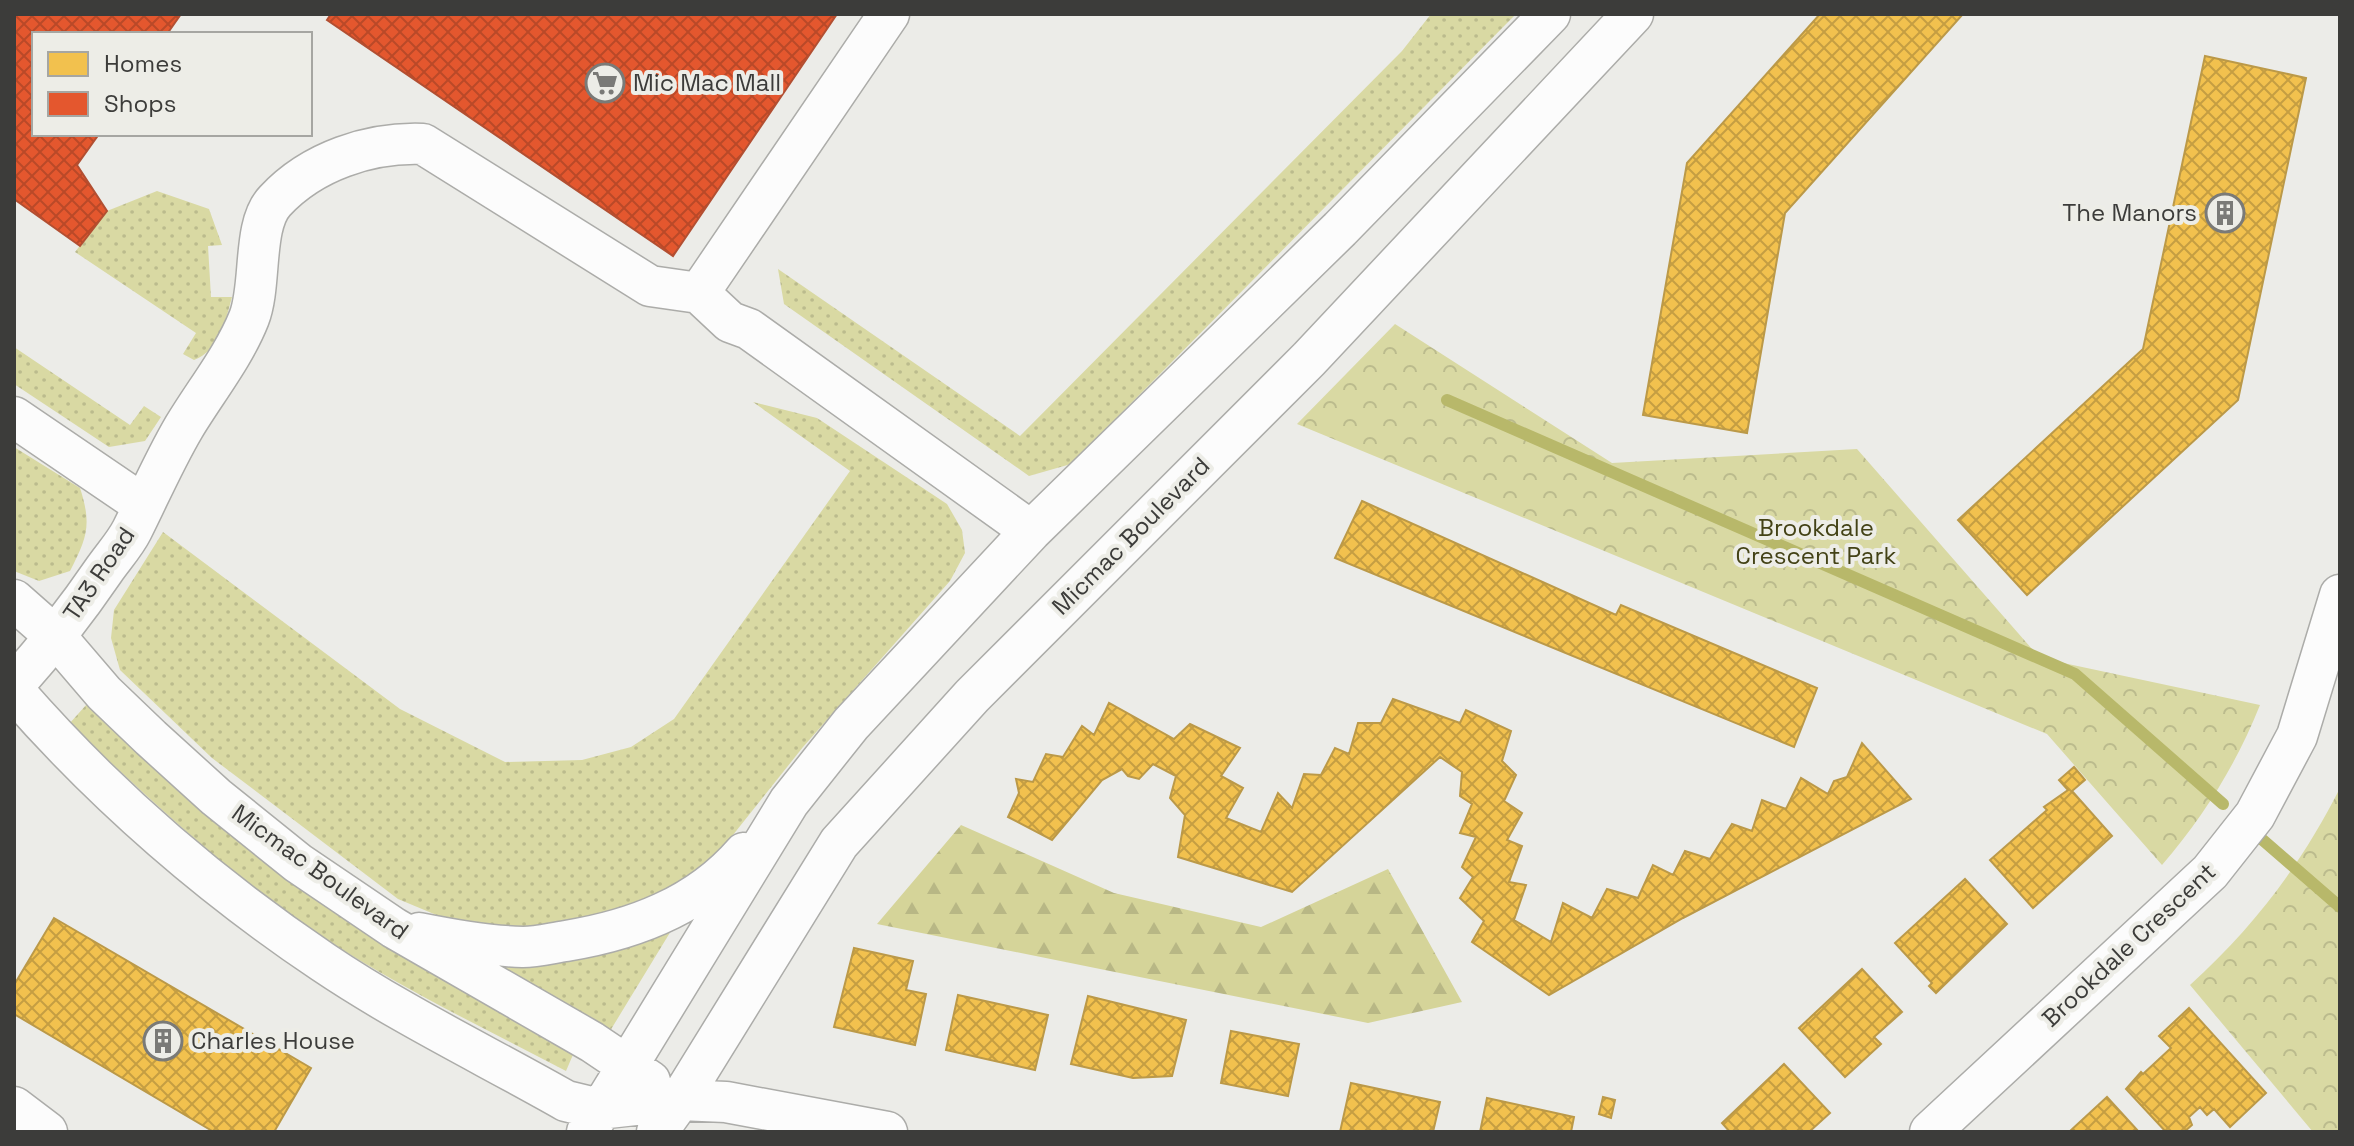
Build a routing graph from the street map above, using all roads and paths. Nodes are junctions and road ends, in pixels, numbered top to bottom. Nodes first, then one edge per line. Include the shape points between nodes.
1 (889, 14) edge
2 (1550, 14) edge
3 (1633, 14) edge
4 (699, 293) junction
5 (14, 417) edge
6 (142, 504) junction
7 (1031, 531) junction
8 (2340, 595) edge
9 (14, 600) edge
10 (56, 637) junction
11 (14, 685) edge
12 (14, 691) edge
13 (789, 802) junction
14 (394, 928) junction
15 (626, 1066) junction
16 (680, 1100) junction
17 (14, 1107) edge
18 (593, 1120) edge
19 (47, 1132) edge
20 (657, 1132) edge
21 (887, 1132) edge
22 (1930, 1132) edge

1 - 4 street
2 - 7 street via 1340,229
3 - 16 street, Micmac Boulevard via 1309,359 972,696 839,843
4 - 6 street via 650,286 423,144 389,143 350,154 311,173 273,202 262,223 258,290 248,320
4 - 7 street via 730,322 749,329
5 - 6 street, TA3 Road
6 - 10 street, TA3 Road via 131,531
7 - 13 street via 906,661
8 - 22 street, Brookdale Crescent via 2297,736 2255,815 2210,872
9 - 10 street, Micmac Boulevard
10 - 11 street, TA3 Road
10 - 14 street, Micmac Boulevard via 104,693 216,797 298,863
12 - 18 street via 59,742 206,877 325,963
13 - 14 street via 739,859 693,899 642,924 527,947 472,944
13 - 15 street
14 - 15 street, Micmac Boulevard
15 - 16 street, Micmac Boulevard
15 - 18 street
16 - 18 street
16 - 20 street
16 - 21 street via 726,1102
17 - 19 street

